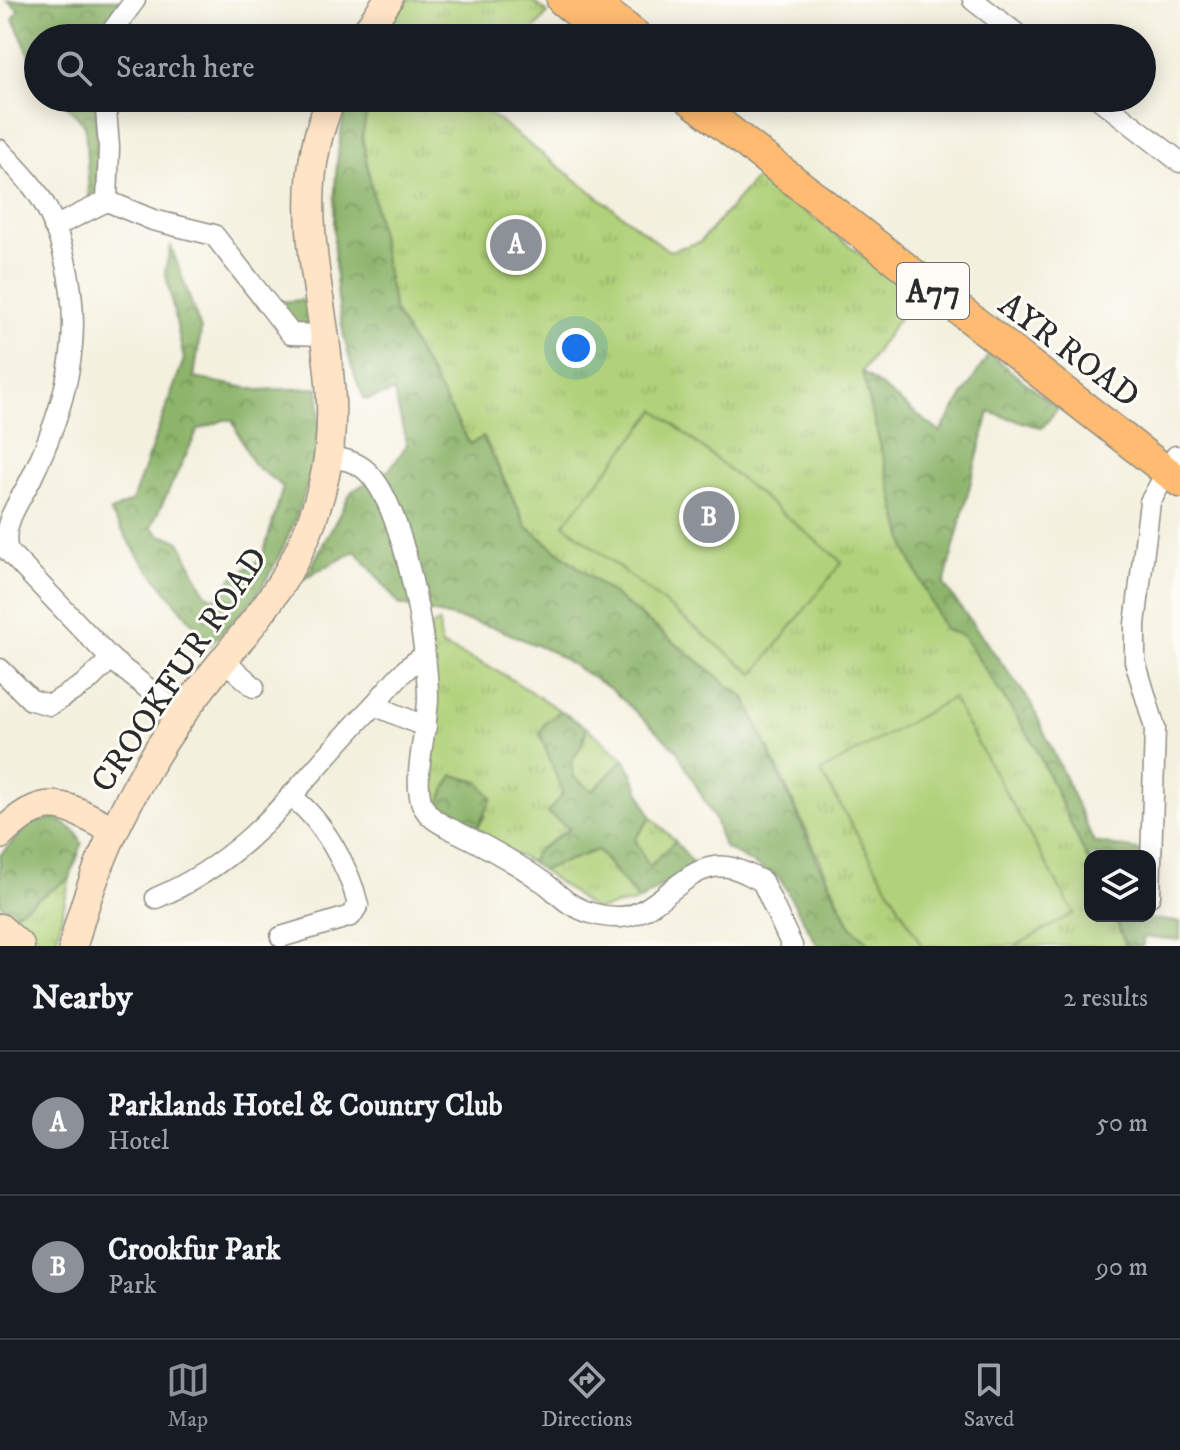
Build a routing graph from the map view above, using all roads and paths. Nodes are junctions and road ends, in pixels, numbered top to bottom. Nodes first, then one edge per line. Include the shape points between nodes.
1 (135, 0) edge
2 (388, 0) edge
3 (562, 0) edge
4 (590, 0) edge
5 (973, 0) edge
6 (117, 24) edge
7 (372, 24) edge
8 (591, 24) edge
9 (621, 24) edge
10 (1004, 24) edge
11 (106, 112) edge
12 (327, 112) edge
13 (706, 112) edge
14 (732, 112) edge
15 (1116, 112) edge
16 (0, 150) edge
17 (1180, 162) edge
18 (107, 201) junction
19 (54, 227) junction
20 (323, 335) junction
21 (329, 457) junction
22 (1175, 467) edge
23 (425, 656) junction
24 (111, 659) junction
25 (225, 661) junction
26 (0, 669) edge
27 (254, 687) dead end
28 (374, 705) junction
29 (181, 715) junction
30 (426, 727) junction
31 (290, 796) junction
32 (113, 830) junction
33 (0, 835) edge
34 (1151, 850) edge
35 (156, 898) dead end
36 (0, 928) edge
37 (281, 937) dead end
38 (20, 946) edge
39 (73, 946) edge
40 (792, 946) edge

1 - 6 street
2 - 7 street
3 - 8 main road
4 - 9 main road
5 - 10 street
11 - 18 street
12 - 20 street, CROOKFUR ROAD via 311,162 308,217
13 - 22 main road, AYR ROAD / A77
14 - 22 main road, AYR ROAD / A77
15 - 17 street
16 - 19 street via 35,188
18 - 19 street
18 - 20 street via 153,220 214,235 291,334
19 - 24 street via 70,281 73,359 64,399 3,528 3,541
20 - 21 street, CROOKFUR ROAD via 333,392
21 - 23 street via 366,469 387,501 421,616
21 - 25 street, CROOKFUR ROAD via 312,522 291,571
22 - 34 street via 1150,502 1135,624 1135,661 1155,728
23 - 28 street
23 - 30 street
24 - 26 street via 68,697 50,705 31,700
24 - 29 street
25 - 27 street
25 - 29 street, CROOKFUR ROAD
28 - 30 street
28 - 31 street
29 - 32 street, CROOKFUR ROAD
30 - 40 street via 418,784 422,805 433,820 506,857 569,903 597,915 622,917 649,910 690,878 726,867 762,881
31 - 35 street via 242,848
31 - 37 street via 315,821 354,888 358,905 351,916
32 - 33 street via 69,807 47,805 24,812
32 - 39 street, CROOKFUR ROAD
36 - 38 street

